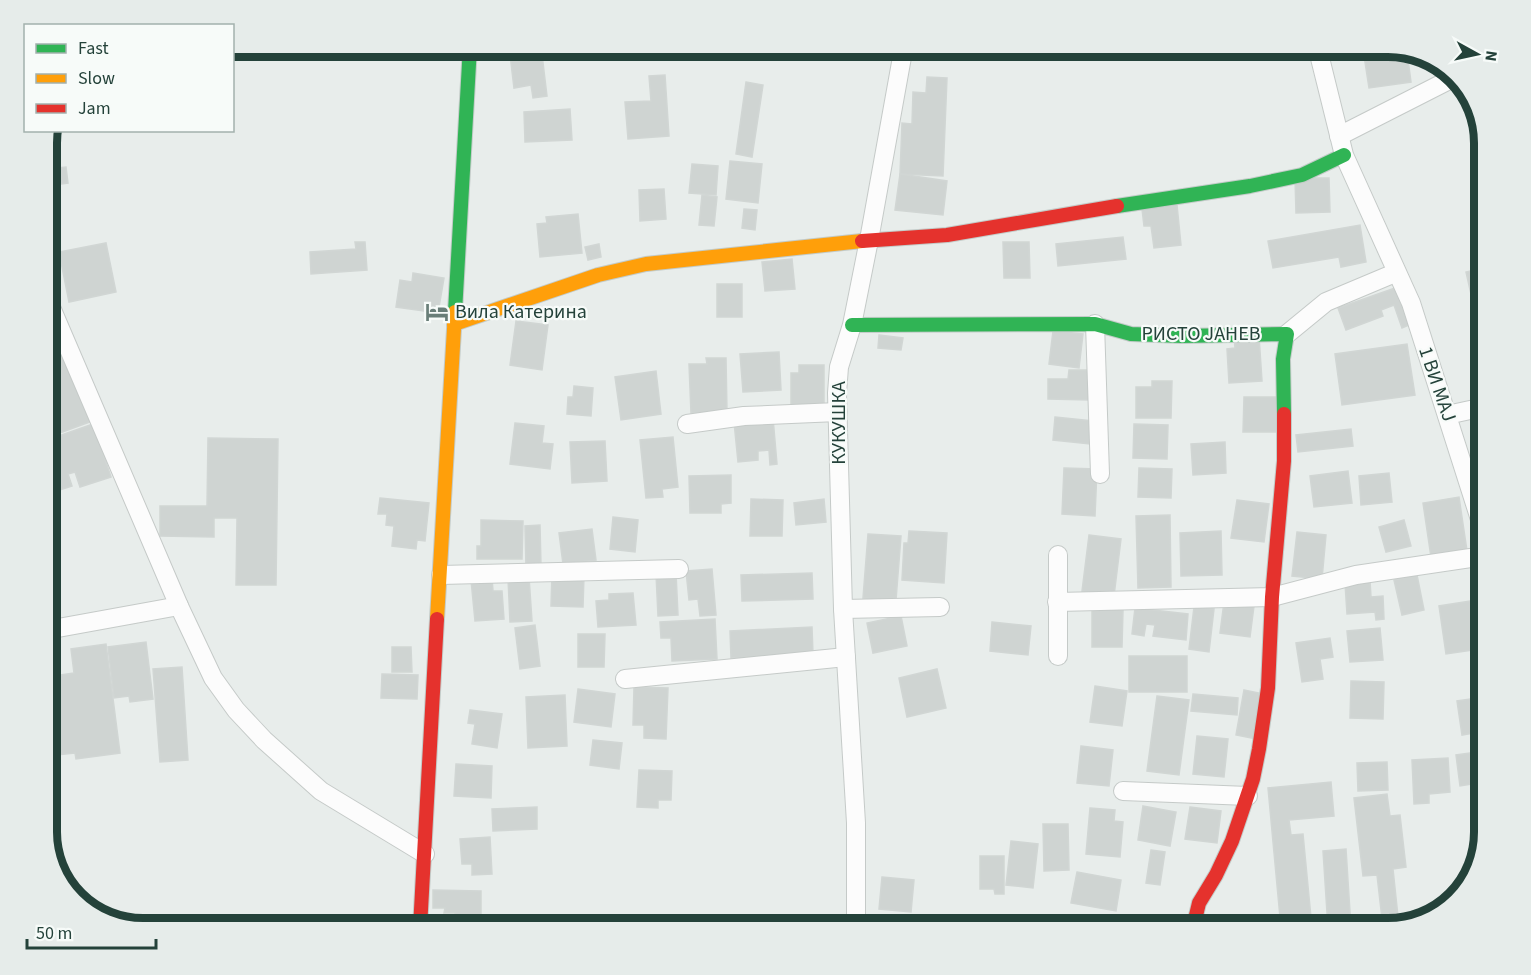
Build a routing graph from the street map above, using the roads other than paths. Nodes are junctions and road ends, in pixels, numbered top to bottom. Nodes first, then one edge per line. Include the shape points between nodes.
1 (469, 57) edge
2 (902, 57) edge
3 (1320, 57) edge
4 (1447, 81) edge
5 (1339, 136) junction
6 (1344, 155) junction
7 (869, 240) junction
8 (1395, 273) junction
9 (57, 321) edge
10 (454, 324) junction
11 (1095, 324) junction
12 (852, 325) junction
13 (1287, 334) junction
14 (1474, 409) edge
15 (838, 412) junction
16 (1447, 415) junction
17 (687, 424) dead end
18 (1100, 474) dead end
19 (1474, 500) edge
20 (1058, 555) dead end
21 (1474, 557) edge
22 (680, 569) dead end
23 (441, 575) junction
24 (1272, 597) junction
25 (1057, 602) junction
26 (179, 606) junction
27 (940, 607) dead end
28 (843, 609) junction
29 (57, 628) edge
30 (1058, 656) dead end
31 (846, 657) junction
32 (626, 678) dead end
33 (1123, 791) dead end
34 (1248, 796) junction
35 (425, 854) junction
36 (421, 918) edge
37 (856, 918) edge
38 (1195, 918) edge

1 - 10 street
2 - 7 street, КУКУШКА
3 - 5 street, 1 ВИ МАЈ
4 - 5 street
5 - 6 street, 1 ВИ МАЈ
6 - 7 street via 1302,175 1250,186 947,235
6 - 8 street, 1 ВИ МАЈ
7 - 10 street via 646,264 598,275
7 - 12 street, КУКУШКА
8 - 13 street via 1326,302
8 - 16 street, 1 ВИ МАЈ via 1411,303
9 - 26 street
10 - 23 street
11 - 12 street, РИСТО ЈАНЕВ
11 - 13 street, РИСТО ЈАНЕВ via 1131,334
11 - 18 street
12 - 15 street, КУКУШКА via 839,367
13 - 24 street, РИСТО ЈАНЕВ via 1283,359 1284,460
14 - 16 street
15 - 17 street
15 - 28 street, КУКУШКА
16 - 19 street, 1 ВИ МАЈ
20 - 25 street
21 - 24 street via 1356,574
22 - 23 street
23 - 35 street
24 - 25 street
24 - 34 street, РИСТО ЈАНЕВ via 1268,688
25 - 30 street
26 - 29 street
26 - 35 street via 213,678 264,740 321,791
27 - 28 street
28 - 31 street, КУКУШКА
31 - 32 street
31 - 37 street, КУКУШКА via 856,823
33 - 34 street
34 - 38 street, РИСТО ЈАНЕВ via 1232,841 1199,903
35 - 36 street

